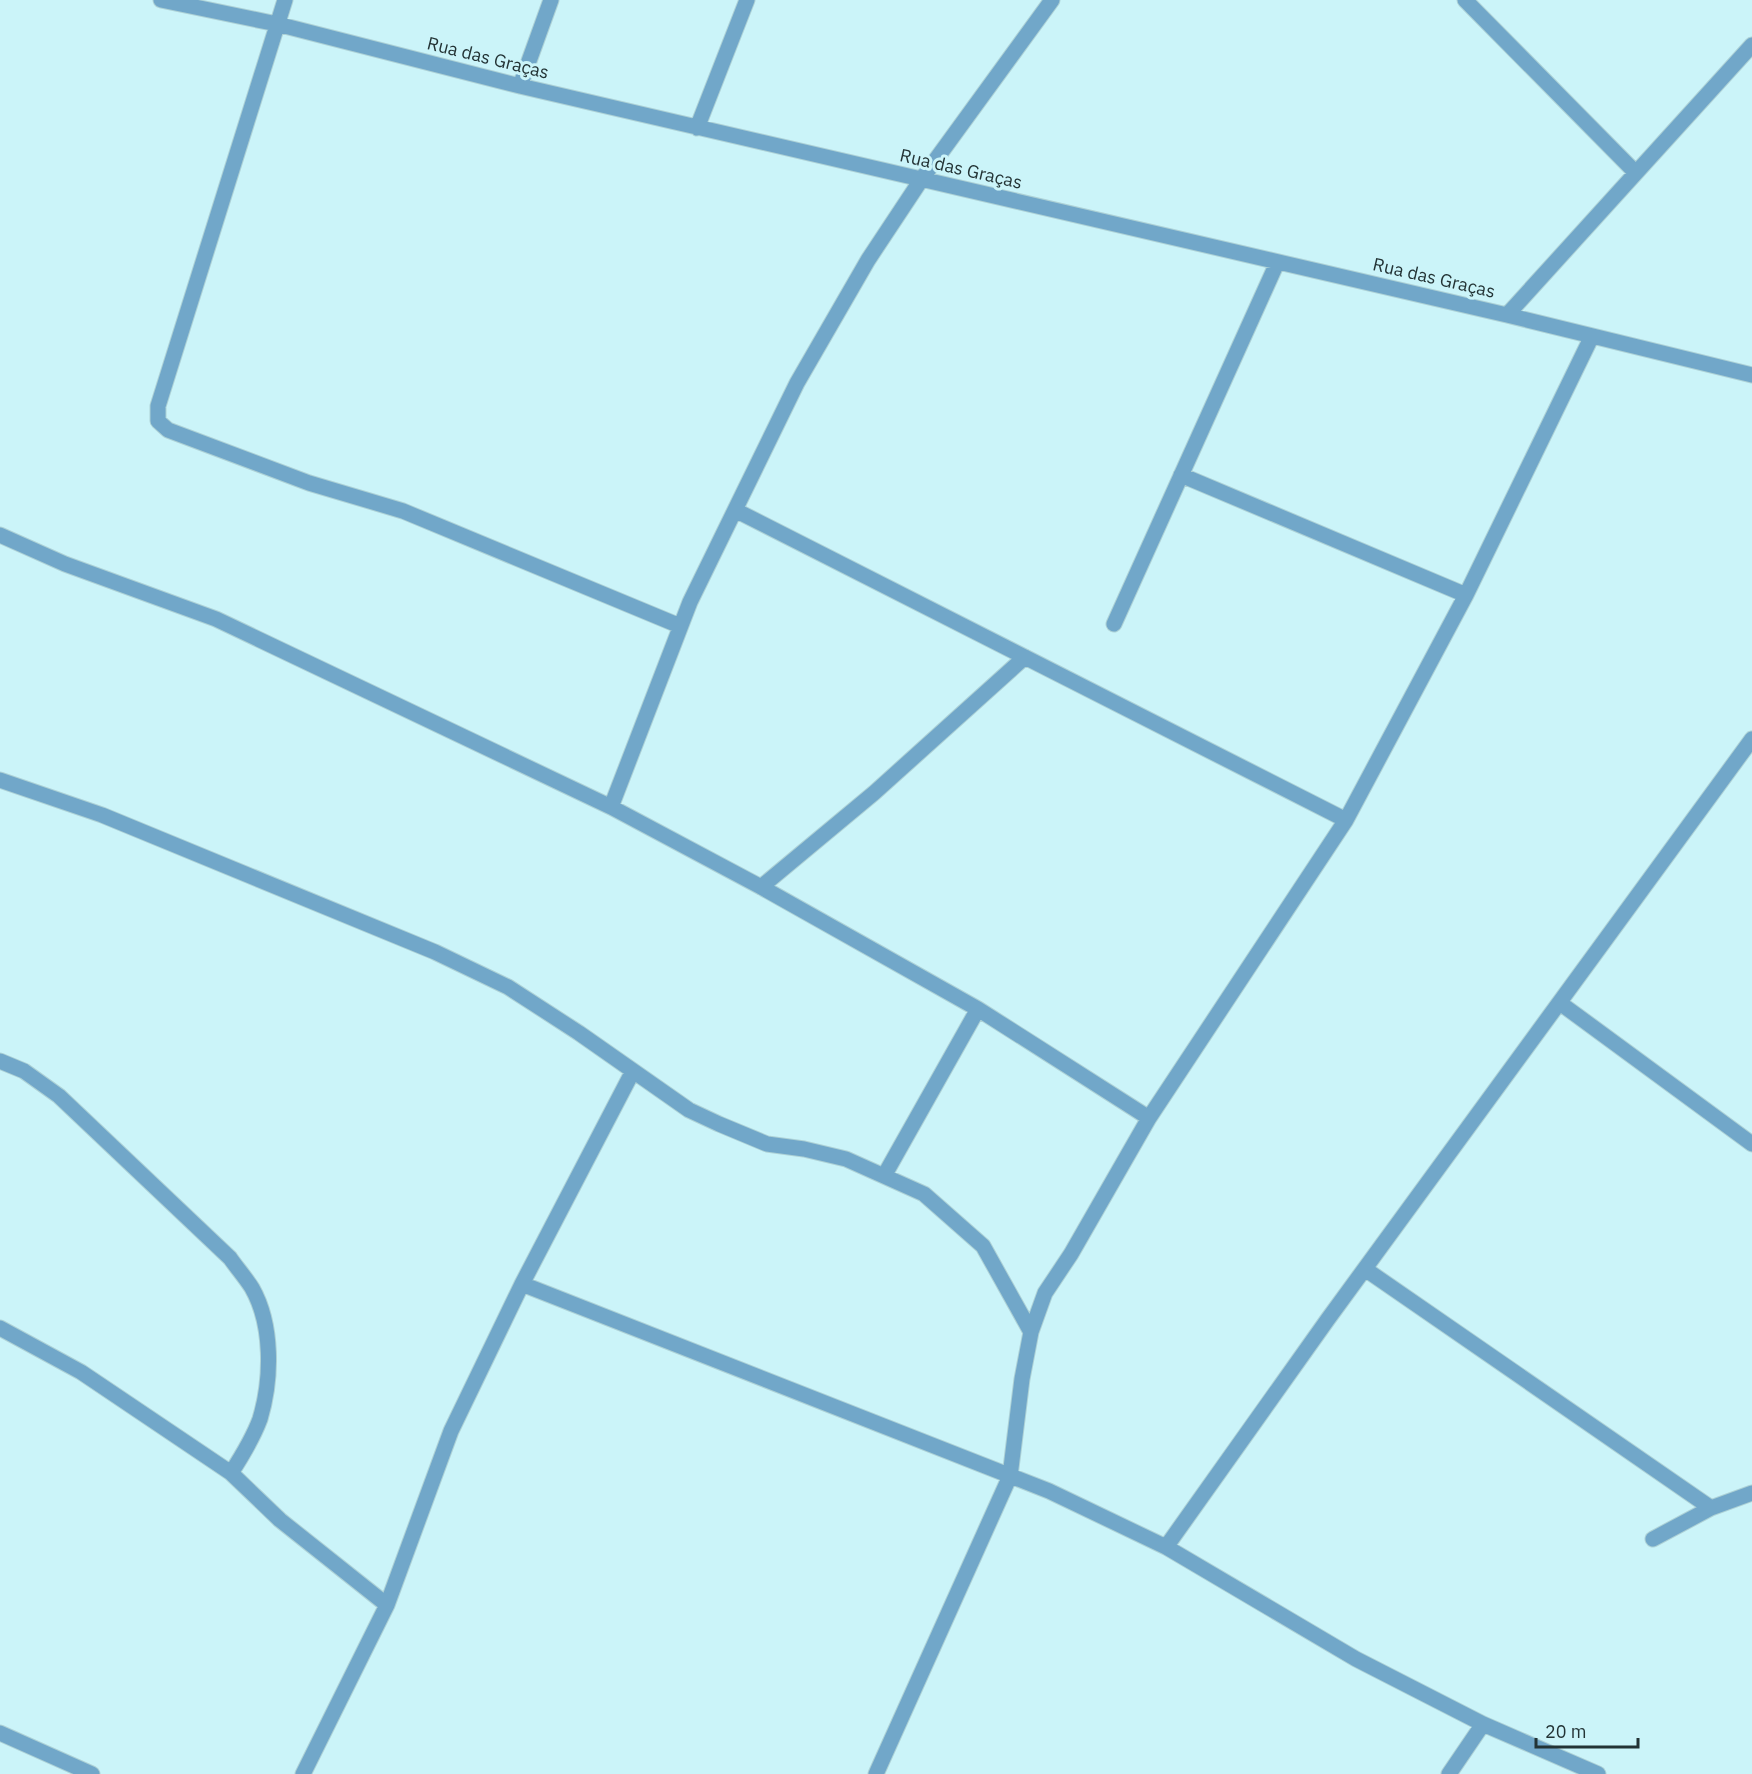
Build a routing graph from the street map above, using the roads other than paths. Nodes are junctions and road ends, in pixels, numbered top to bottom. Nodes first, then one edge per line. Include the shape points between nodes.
1 (161, 0) edge
2 (285, 0) edge
3 (551, 0) edge
4 (747, 0) edge
5 (1052, 0) edge
6 (1465, 0) edge
7 (277, 24) junction
8 (1752, 45) edge
9 (520, 86) junction
10 (697, 128) junction
11 (1636, 173) junction
12 (921, 180) junction
13 (1277, 263) junction
14 (1508, 315) junction
15 (1592, 336) junction
16 (1752, 375) edge
17 (1181, 475) junction
18 (735, 510) junction
19 (0, 535) edge
20 (1466, 595) junction
21 (1114, 624) dead end
22 (680, 626) junction
23 (1025, 657) junction
24 (1752, 739) edge
25 (0, 780) edge
26 (611, 807) junction
27 (1346, 820) junction
28 (761, 887) junction
29 (1560, 1003) junction
30 (978, 1009) junction
31 (0, 1061) edge
32 (633, 1071) junction
33 (1149, 1118) junction
34 (1752, 1144) edge
35 (884, 1176) junction
36 (1365, 1269) junction
37 (522, 1284) junction
38 (0, 1328) edge
39 (1031, 1332) junction
40 (231, 1473) junction
41 (1010, 1476) junction
42 (1752, 1493) edge
43 (1711, 1508) junction
44 (1653, 1539) dead end
45 (1166, 1547) junction
46 (387, 1605) junction
47 (1483, 1724) junction
48 (0, 1732) edge
49 (92, 1774) edge
50 (303, 1774) edge
51 (876, 1774) edge
52 (1449, 1774) edge
53 (1598, 1774) edge

1 - 7 street, Rua das Graças
2 - 7 street
3 - 9 street
4 - 10 street
5 - 12 street
6 - 11 street
7 - 9 street, Rua das Graças
7 - 22 street via 158,406 158,421 168,430 309,483 403,511
8 - 11 street
9 - 10 street, Rua das Graças
10 - 12 street, Rua das Graças
11 - 14 street
12 - 13 street, Rua das Graças
12 - 18 street via 868,260 797,383
13 - 14 street, Rua das Graças
13 - 17 street
14 - 15 street, Rua das Graças
15 - 16 street, Rua das Graças
15 - 20 street
17 - 20 street
17 - 21 street
18 - 22 street
18 - 23 street
19 - 26 street via 65,564 216,619
20 - 27 street
22 - 26 street
23 - 27 street
23 - 28 street via 874,794
24 - 29 street
25 - 32 street via 102,815 454,961 508,987
26 - 28 street
27 - 33 street
28 - 30 street
29 - 34 street
29 - 36 street
30 - 33 street
30 - 35 street
31 - 40 street via 24,1071 59,1096 230,1257 253,1290 269,1352 266,1392 260,1420
32 - 35 street via 689,1110 719,1124 767,1144 846,1160
32 - 37 street
33 - 39 street via 1045,1293
35 - 39 street via 924,1194 983,1246
36 - 43 street
36 - 45 street
37 - 41 street
37 - 46 street via 451,1431
38 - 40 street via 81,1372
39 - 41 street
40 - 46 street via 280,1520
41 - 45 street
41 - 51 street
42 - 43 street
43 - 44 street
45 - 47 street via 1356,1659
46 - 50 street
47 - 52 street
47 - 53 street
48 - 49 street

